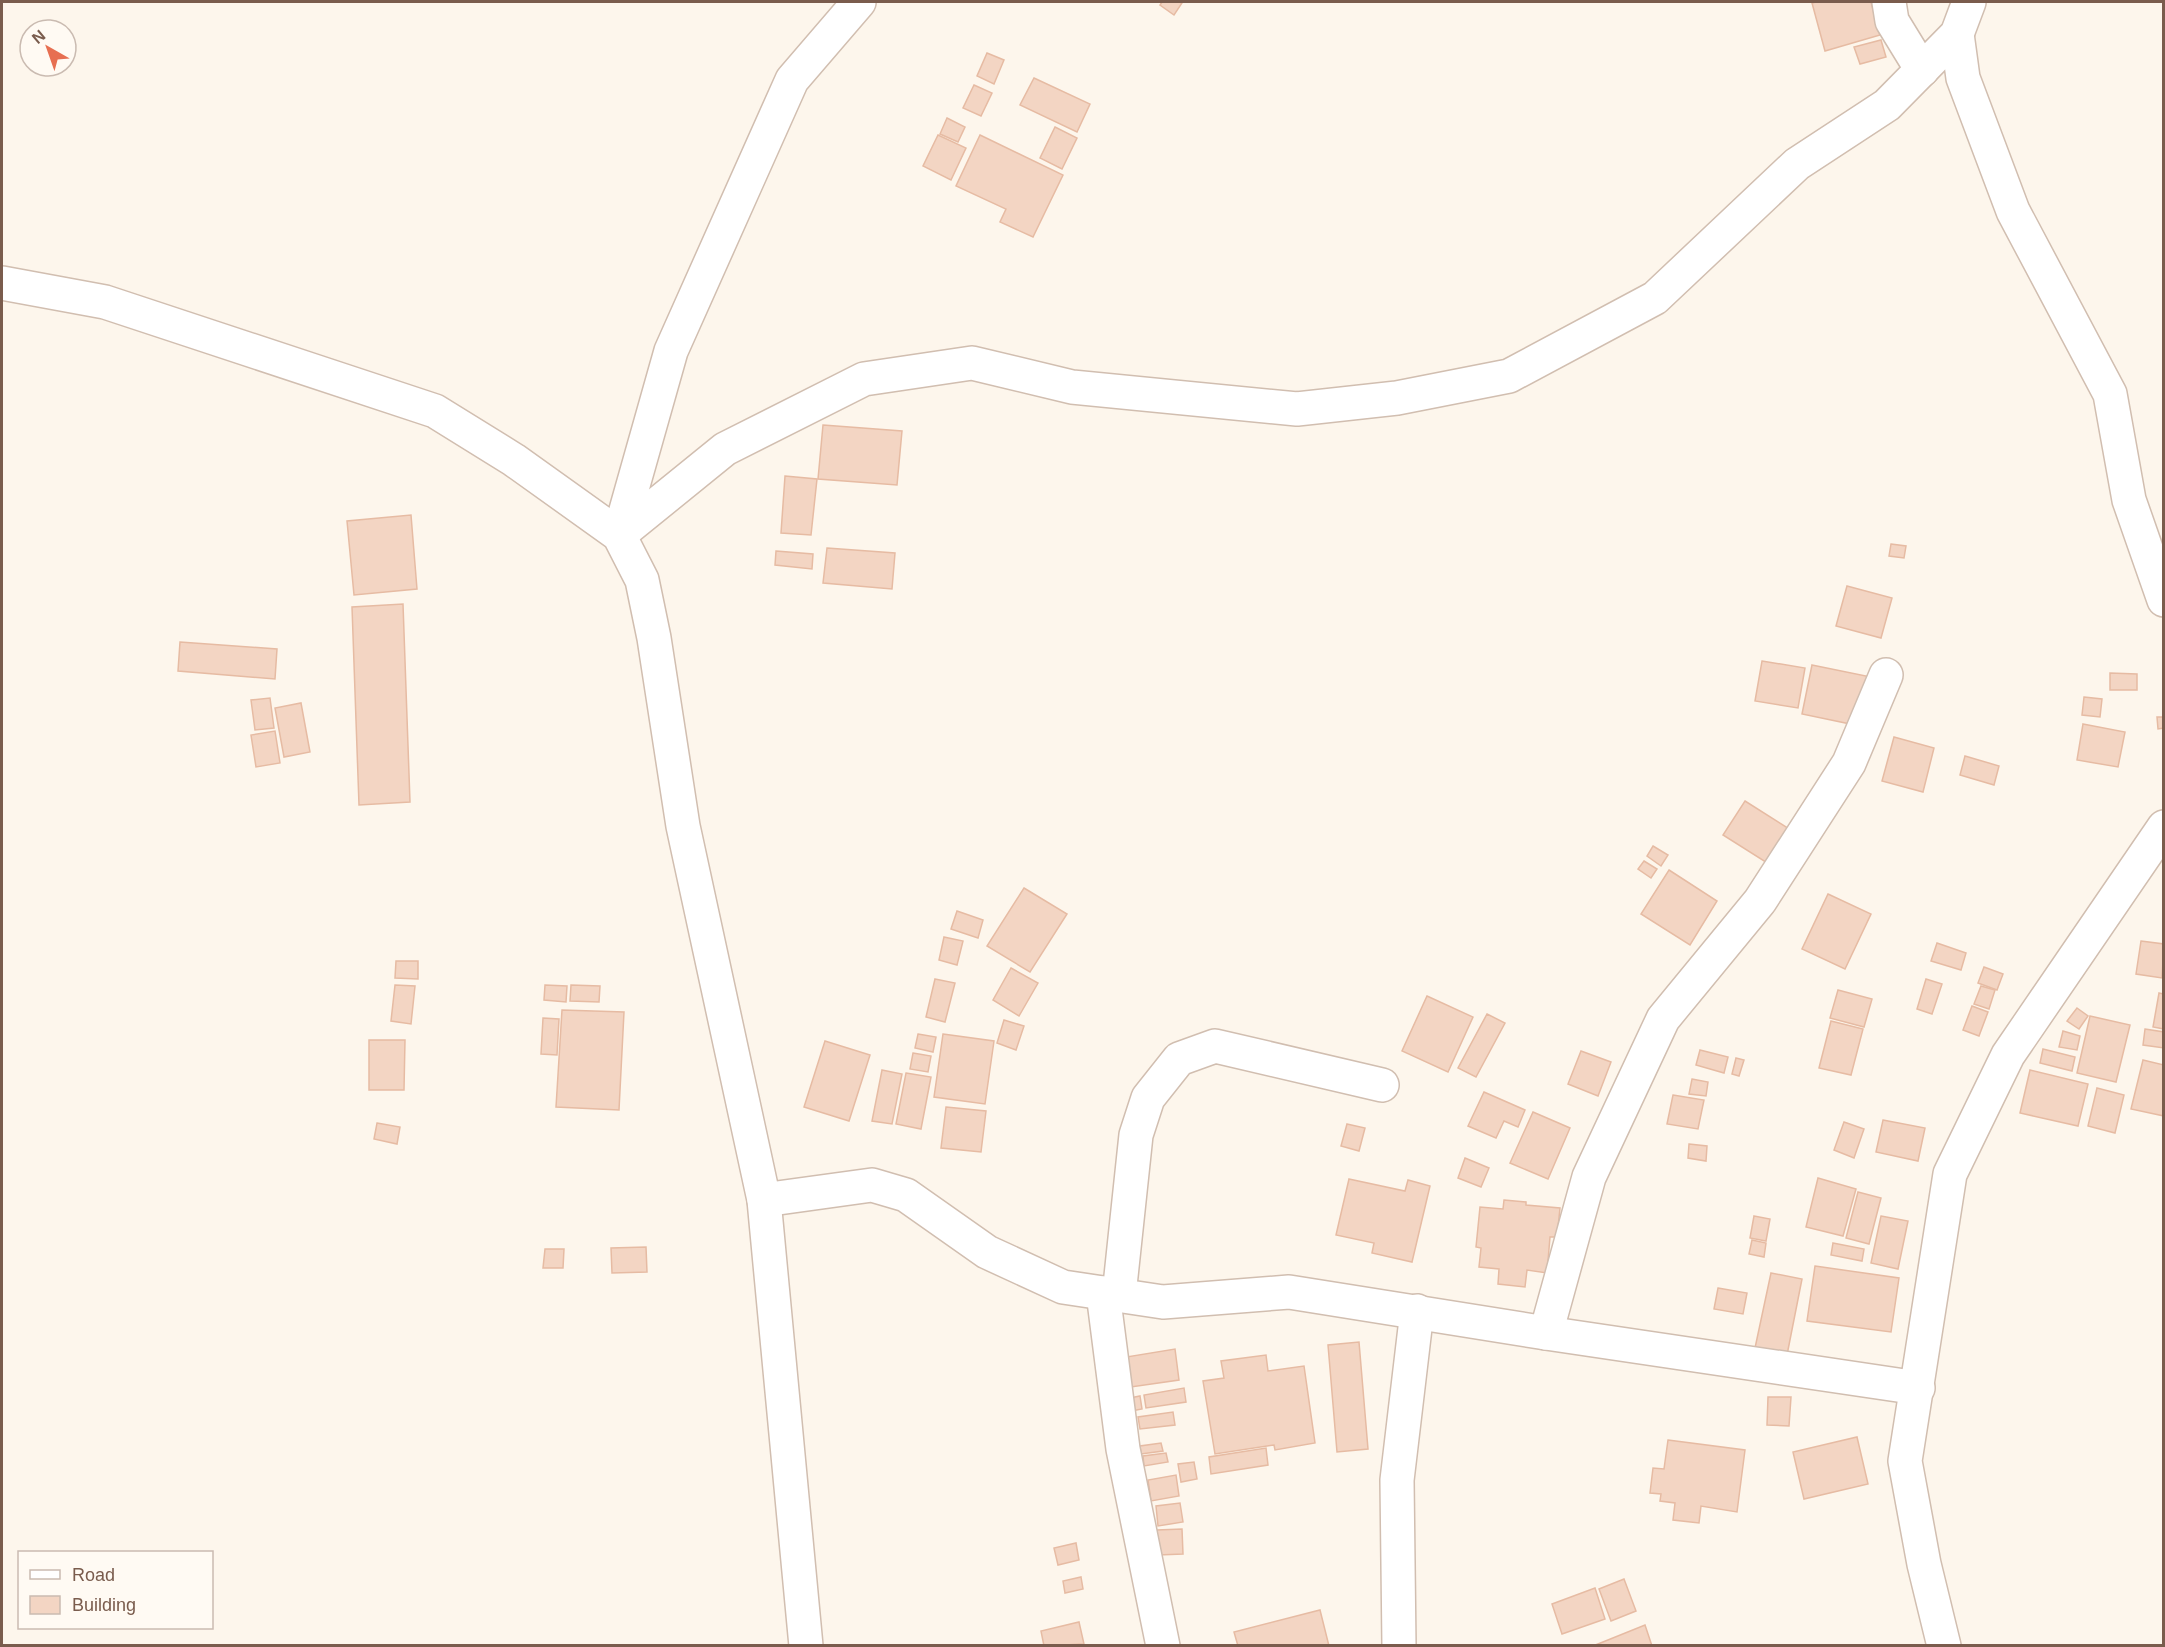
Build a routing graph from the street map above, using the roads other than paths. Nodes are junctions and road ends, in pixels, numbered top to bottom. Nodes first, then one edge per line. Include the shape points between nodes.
1 (859, 2) edge
2 (1889, 2) edge
3 (1970, 2) edge
4 (1957, 34) junction
5 (1922, 70) junction
6 (2, 283) edge
7 (619, 535) junction
8 (2163, 600) edge
9 (1886, 675) dead end
10 (2163, 826) edge
11 (1382, 1085) dead end
12 (764, 1200) junction
13 (1111, 1294) junction
14 (1417, 1311) junction
15 (1546, 1333) junction
16 (1918, 1388) junction
17 (806, 1646) edge
18 (1163, 1646) edge
19 (1399, 1646) edge
20 (1944, 1646) edge

1 - 7 street via 792,80 787,91 671,351
2 - 5 street via 1892,21
3 - 4 street
4 - 5 street
4 - 8 street via 1963,78 2013,211 2110,394 2129,500
5 - 7 street via 1887,105 1797,164 1656,298 1509,376 1397,398 1297,409 1072,387 972,363 864,379 725,449
6 - 7 street via 105,302 435,411 514,460
7 - 12 street via 642,580 683,826
9 - 15 street via 1849,764 1767,891 1663,1019 1589,1177
10 - 16 street via 2008,1055 1950,1174
11 - 13 street via 1215,1046 1179,1059 1148,1098 1136,1135
12 - 13 street via 872,1185 906,1195 987,1252 1063,1287
12 - 17 street
13 - 14 street via 1163,1302 1289,1292
13 - 18 street via 1123,1449
14 - 15 street
14 - 19 street via 1397,1480
15 - 16 street
16 - 20 street via 1905,1461

